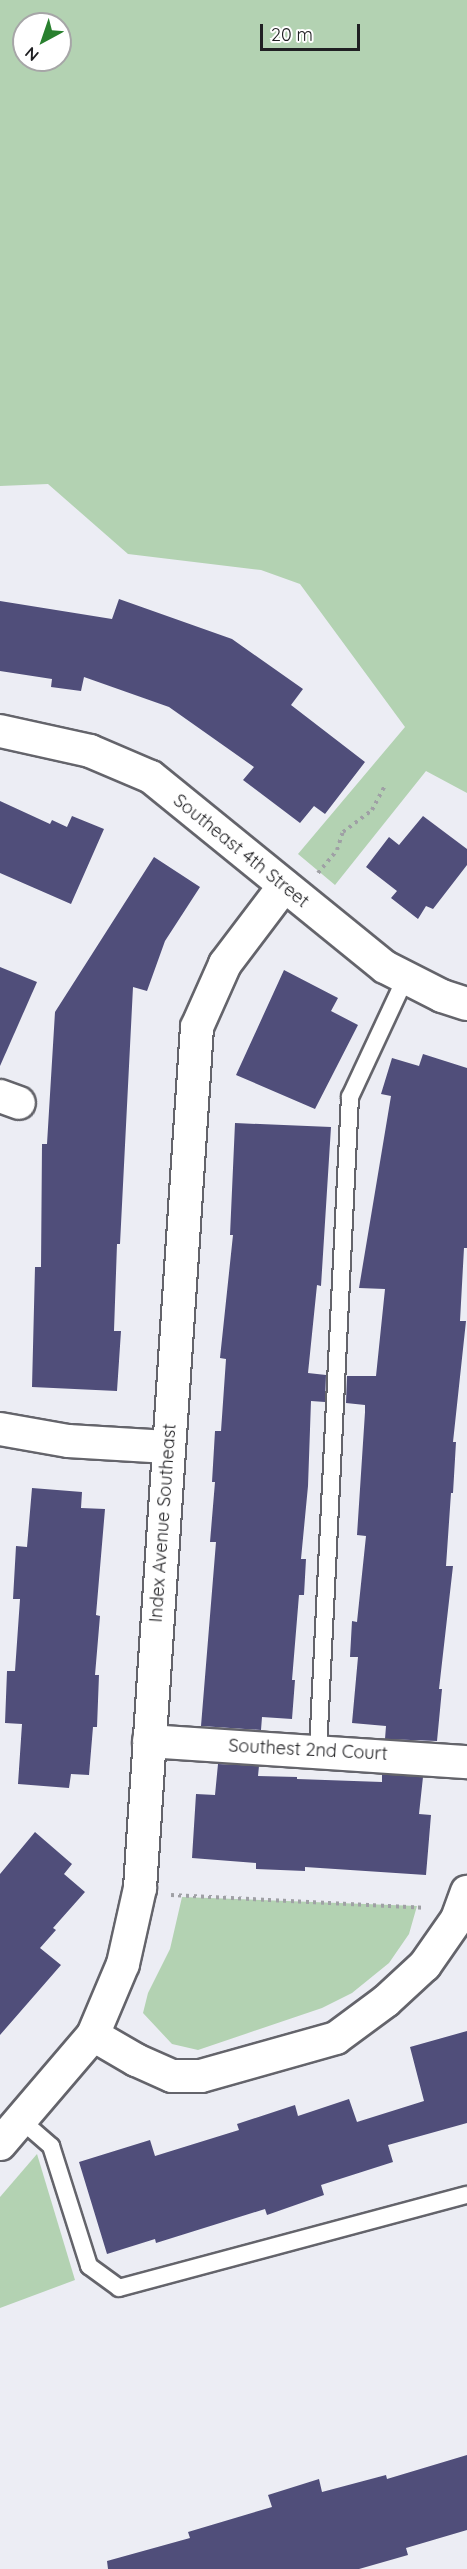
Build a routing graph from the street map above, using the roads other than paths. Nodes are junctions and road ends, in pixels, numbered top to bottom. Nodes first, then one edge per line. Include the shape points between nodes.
1 (0, 731) edge
2 (290, 890) junction
3 (406, 977) junction
4 (467, 1004) edge
5 (0, 1429) edge
6 (168, 1447) junction
7 (149, 1741) junction
8 (318, 1751) junction
9 (467, 1762) edge
10 (464, 1901) edge
11 (93, 2035) junction
12 (21, 2120) junction
13 (0, 2144) edge
14 (467, 2195) edge

1 - 2 street, Southeast 4th Street via 90,751 151,777
2 - 3 street, Southeast 4th Street via 385,967
2 - 6 street, Index Avenue Southeast via 225,964 197,1027
3 - 4 street, Southeast 4th Street
3 - 8 lane via 350,1097
5 - 6 street via 68,1441
6 - 7 street, Index Avenue Southeast
7 - 8 street, Southest 2nd Court
7 - 11 street, Index Avenue Southeast via 139,1893 123,1964
8 - 9 street, Southest 2nd Court
10 - 11 street via 457,1919 425,1965 386,2001 336,2038 201,2076 172,2076
11 - 12 street, Index Avenue Southeast
12 - 13 street, Index Avenue Southeast
12 - 14 lane via 51,2146 89,2266 119,2288

